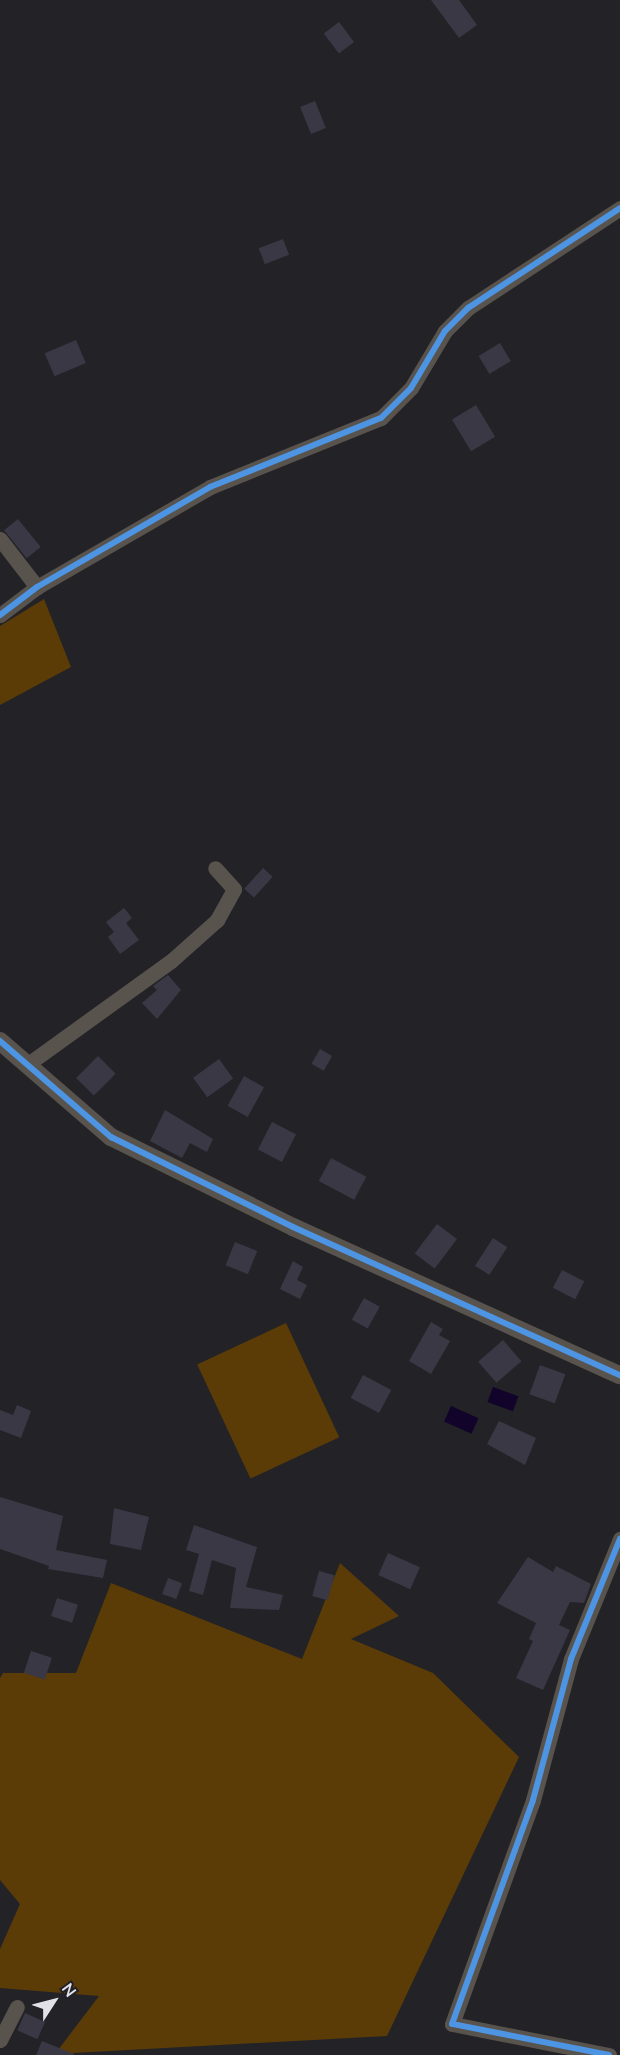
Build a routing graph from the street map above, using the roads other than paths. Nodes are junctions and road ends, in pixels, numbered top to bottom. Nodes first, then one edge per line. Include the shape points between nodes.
1 (620, 208) edge
2 (0, 539) edge
3 (37, 587) junction
4 (0, 615) edge
5 (215, 868) dead end
6 (0, 1041) edge
7 (28, 1064) junction
8 (620, 1375) edge
9 (620, 1539) edge
10 (17, 2007) dead end
11 (0, 2040) edge
12 (609, 2055) edge

1 - 3 street via 468,308 445,331 411,388 381,418 210,487
2 - 3 street
3 - 4 street
5 - 7 street via 234,890 217,920 171,961
6 - 7 street
7 - 8 street via 111,1137 293,1227
9 - 12 street via 571,1659 533,1800 452,2024
10 - 11 street

